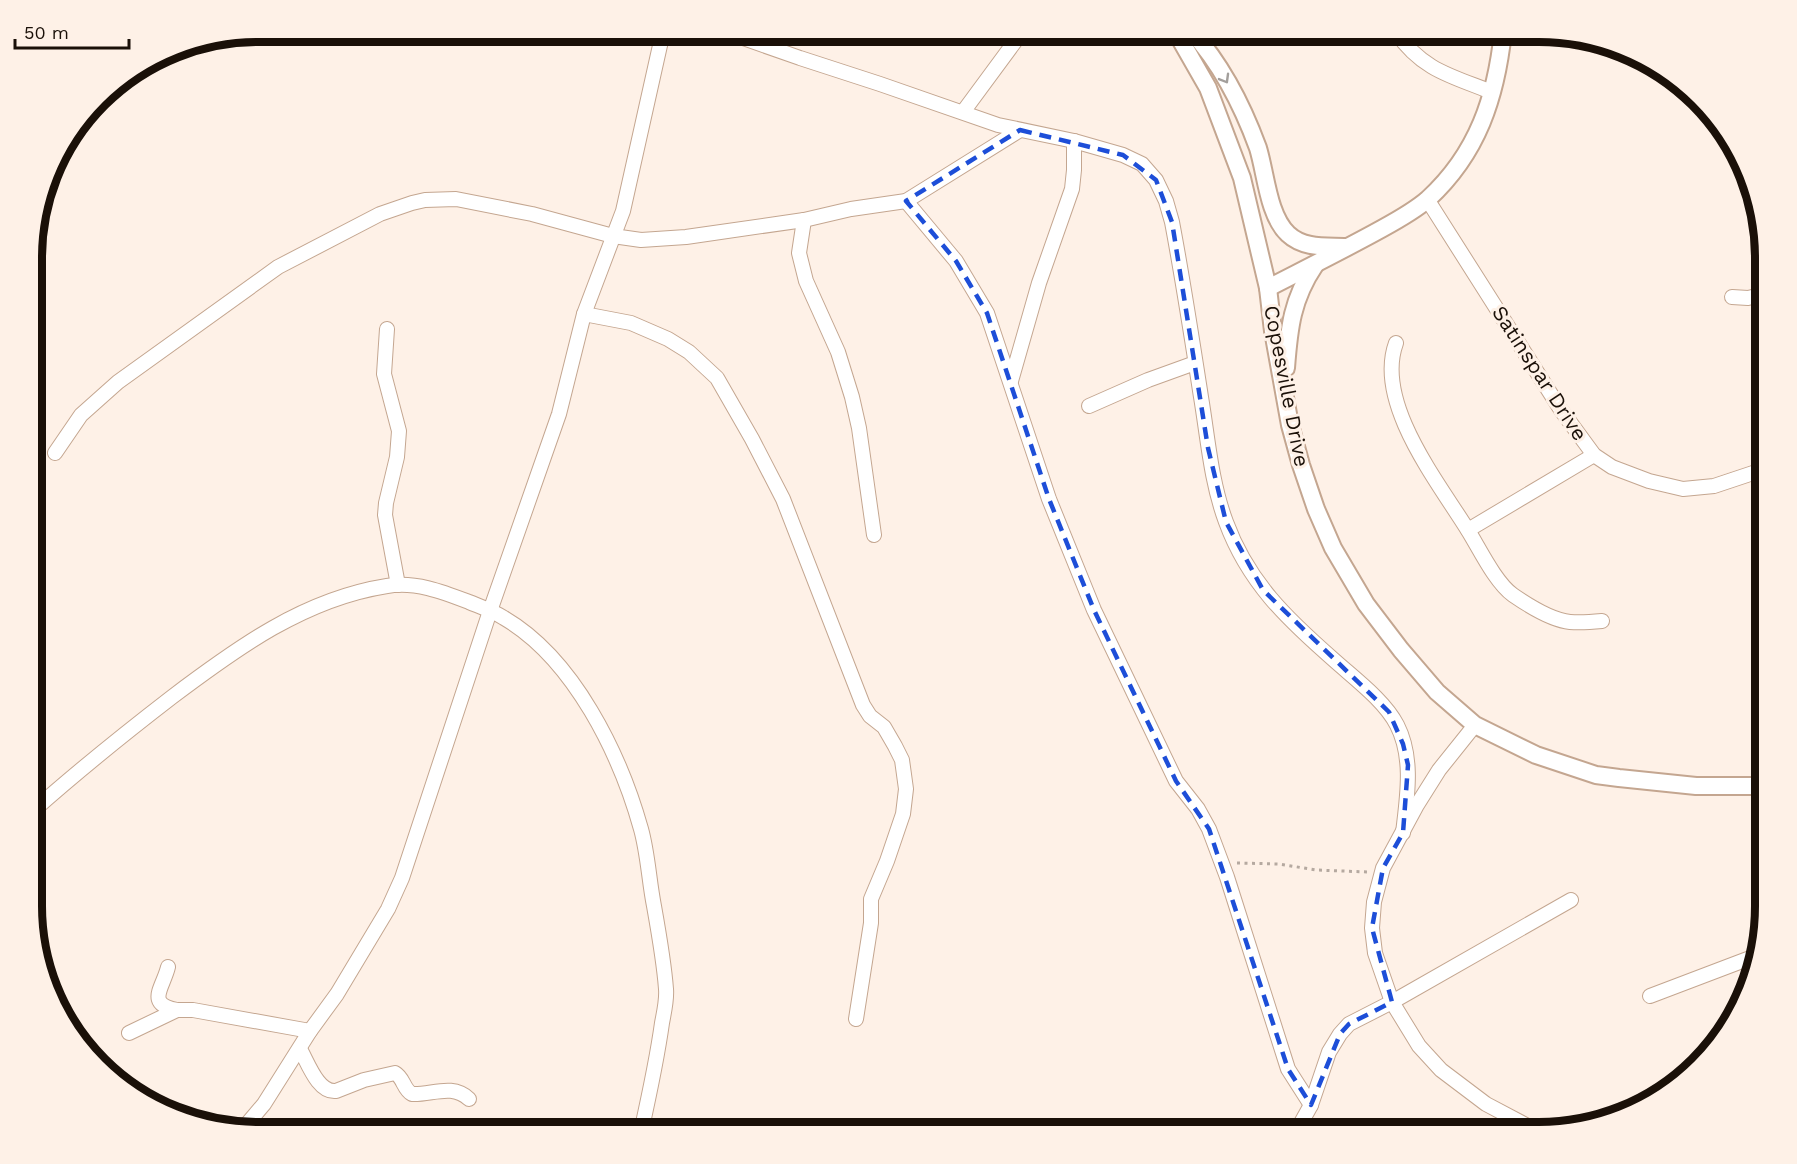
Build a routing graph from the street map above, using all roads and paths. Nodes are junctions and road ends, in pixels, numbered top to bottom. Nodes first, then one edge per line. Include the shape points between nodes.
1 (661, 42) edge
2 (754, 42) edge
3 (1015, 42) edge
4 (1182, 42) edge
5 (1200, 42) edge
6 (1404, 42) edge
7 (1501, 42) edge
8 (1492, 92) junction
9 (963, 112) junction
10 (1020, 130) junction
11 (1074, 141) junction
12 (1427, 199) junction
13 (906, 201) junction
14 (804, 220) junction
15 (613, 236) junction
16 (1349, 247) junction
17 (1316, 264) junction
18 (1268, 288) junction
19 (1755, 296) edge
20 (1732, 297) dead end
21 (585, 314) junction
22 (387, 329) dead end
23 (1396, 343) dead end
24 (1195, 363) junction
25 (1011, 381) junction
26 (1283, 387) junction
27 (1089, 406) dead end
28 (55, 453) dead end
29 (1594, 455) junction
30 (1755, 472) edge
31 (1468, 530) junction
32 (873, 535) dead end
33 (398, 585) junction
34 (490, 611) junction
35 (1602, 621) dead end
36 (1475, 724) junction
37 (1755, 786) edge
38 (42, 803) edge
39 (1403, 833) junction
40 (1219, 856) junction
41 (1382, 872) junction
42 (1572, 900) dead end
43 (1749, 959) edge
44 (168, 967) dead end
45 (1650, 996) dead end
46 (1392, 1002) junction
47 (177, 1010) junction
48 (856, 1019) dead end
49 (310, 1031) junction
50 (129, 1032) dead end
51 (300, 1049) junction
52 (469, 1099) dead end
53 (1311, 1105) junction
54 (249, 1122) edge
55 (643, 1122) edge
56 (1302, 1122) edge
57 (1520, 1122) edge

1 - 15 street via 623,211
2 - 9 street
3 - 9 street
4 - 18 street, Copesville Drive via 1208,88 1242,178
5 -> 16 street via 1216,63 1245,117 1281,226 1305,244
6 - 8 street via 1439,71
7 - 8 street
8 - 12 street via 1480,128 1466,153
9 - 10 street
10 - 11 street
10 - 13 street
11 - 24 street via 1142,164 1156,180 1172,222
11 - 25 street via 1072,189
12 - 16 street
12 - 29 street, Satinspar Drive via 1561,410
13 - 14 street
13 - 25 street via 972,286 987,313
14 - 15 street via 662,240
14 - 32 street via 799,253 852,397
15 - 21 street
15 - 28 street via 456,199 425,200 380,214 278,267 146,361 81,416
16 - 17 street
17 - 18 street
17 - 26 street via 1303,282 1291,318
18 - 26 street, Copesville Drive
19 - 20 street
21 - 34 street via 559,414
21 - 48 street via 631,323 668,339 717,378 783,499 863,705 884,727 902,760 906,789 903,814 871,899
22 - 33 street via 384,374 399,431 385,514
23 - 31 street via 1390,367 1402,418 1434,480
24 - 27 street
24 - 39 street via 1215,487 1235,542 1278,609 1358,680 1397,726 1408,765
25 - 40 street via 1049,499 1094,610 1176,781 1198,809
26 - 36 street, Copesville Drive via 1301,465 1333,548 1366,604 1401,650 1437,692
29 - 30 street, Satinspar Drive via 1612,467 1683,489 1714,486
29 - 31 street
31 - 35 street via 1511,593 1560,620
33 - 34 street via 430,589
33 - 38 street via 342,596 306,609 245,645 107,747
34 - 49 street via 402,878 337,994
34 - 55 street via 541,647 592,711 614,753 642,831 666,991
36 - 37 street, Copesville Drive via 1536,755 1596,775 1696,786
36 - 39 street via 1439,770
39 - 41 street
40 - 41 path via 1231,863
40 - 53 street via 1288,1069
41 - 46 street via 1372,927 1375,953
42 - 46 street
43 - 45 street
44 - 47 street via 158,998 166,1008
46 - 53 street via 1349,1024 1340,1034 1329,1052
46 - 57 street via 1419,1046 1441,1070 1486,1104
47 - 49 street
47 - 50 street
49 - 51 street
51 - 52 street via 329,1092 395,1073 412,1094 452,1091
51 - 54 street
53 - 56 street

